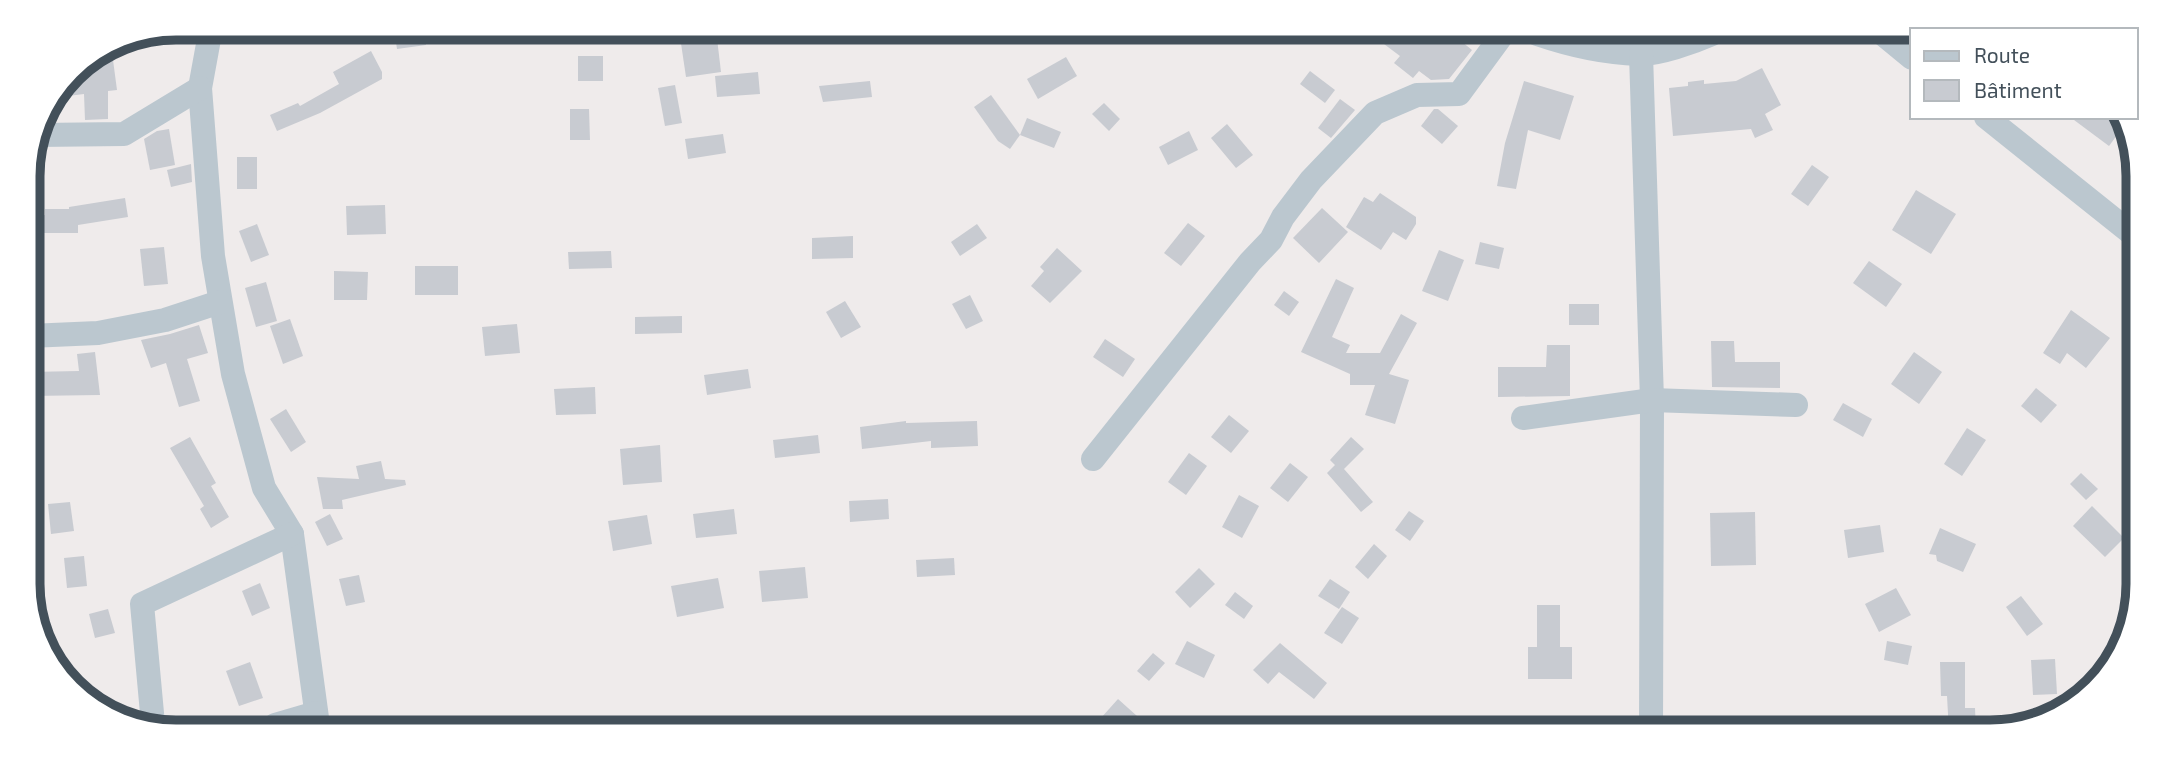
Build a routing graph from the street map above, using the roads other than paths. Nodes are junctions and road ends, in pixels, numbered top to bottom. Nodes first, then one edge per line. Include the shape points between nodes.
1 (209, 40) edge
2 (1499, 40) edge
3 (1556, 40) edge
4 (1697, 40) edge
5 (1890, 40) edge
6 (1641, 54) junction
7 (1910, 56) edge
8 (200, 88) junction
9 (1988, 119) edge
10 (47, 135) edge
11 (2126, 229) edge
12 (220, 302) junction
13 (41, 335) edge
14 (1652, 400) junction
15 (1796, 405) dead end
16 (1522, 418) dead end
17 (1093, 459) dead end
18 (292, 534) junction
19 (152, 718) edge
20 (317, 719) edge
21 (1651, 719) edge

1 - 8 street
2 - 17 street via 1459,94 1417,95 1367,120 1311,180 1271,240
3 - 6 street
4 - 6 street
5 - 7 street
6 - 14 street
8 - 10 street via 124,134
8 - 12 street
9 - 11 street
12 - 13 street via 165,320 98,332
12 - 18 street via 233,374 264,488
14 - 15 street
14 - 16 street
14 - 21 street
18 - 19 street via 142,604
18 - 20 street

